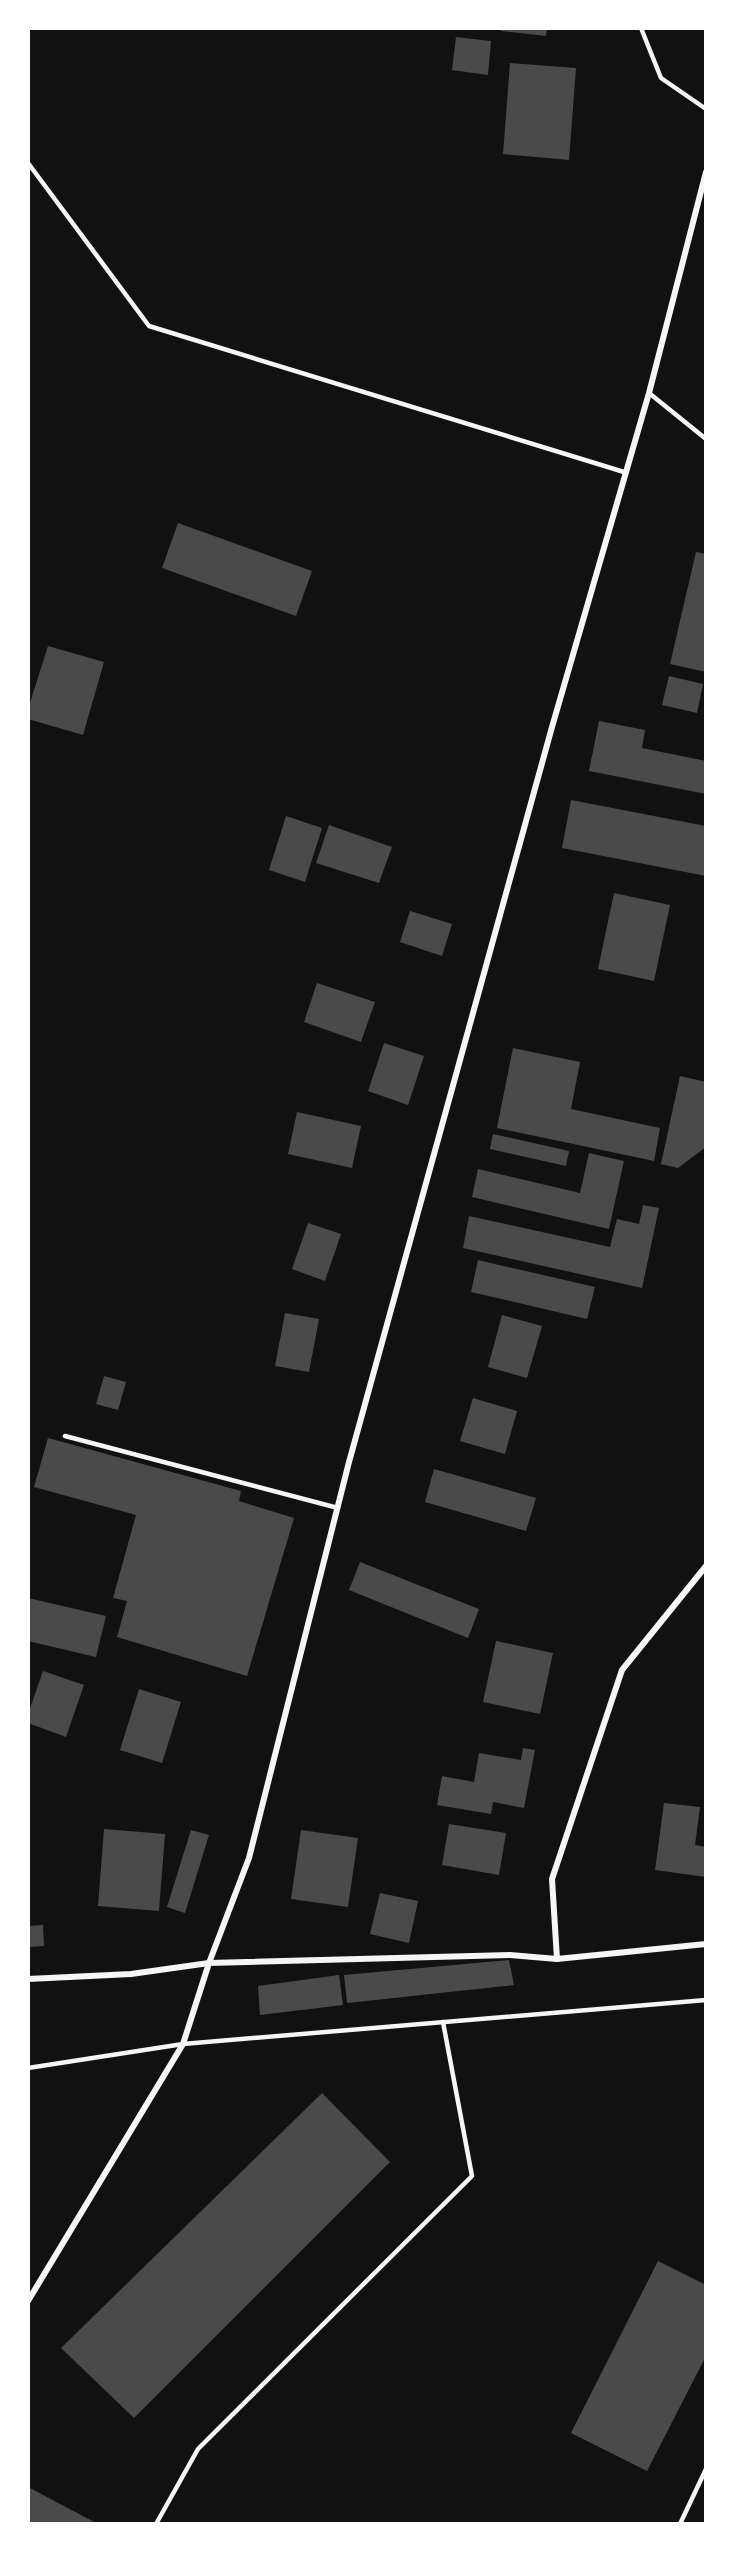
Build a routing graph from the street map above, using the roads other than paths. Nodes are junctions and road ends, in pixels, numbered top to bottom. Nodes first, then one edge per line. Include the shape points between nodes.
1 (641, 28) edge
2 (705, 109) edge
3 (28, 163) edge
4 (705, 172) edge
5 (649, 393) junction
6 (705, 439) edge
7 (624, 472) junction
8 (65, 1436) dead end
9 (338, 1508) junction
10 (705, 1566) edge
11 (705, 1944) edge
12 (557, 1959) junction
13 (209, 1963) junction
14 (28, 1979) edge
15 (705, 2000) edge
16 (442, 2022) junction
17 (183, 2044) junction
18 (28, 2068) edge
19 (28, 2301) edge
20 (705, 2469) edge
21 (156, 2523) edge
22 (680, 2523) edge

1 - 2 lane via 661,78
3 - 7 lane via 149,326
4 - 5 street
5 - 6 lane
5 - 7 street
7 - 9 street
8 - 9 lane
9 - 13 street via 249,1858
10 - 12 street via 622,1670 552,1879
11 - 12 street
12 - 13 street via 510,1955
13 - 14 street via 130,1974
13 - 17 street
15 - 16 lane
16 - 17 lane
16 - 21 lane via 472,2176 198,2449
17 - 18 lane
17 - 19 street
20 - 22 lane

